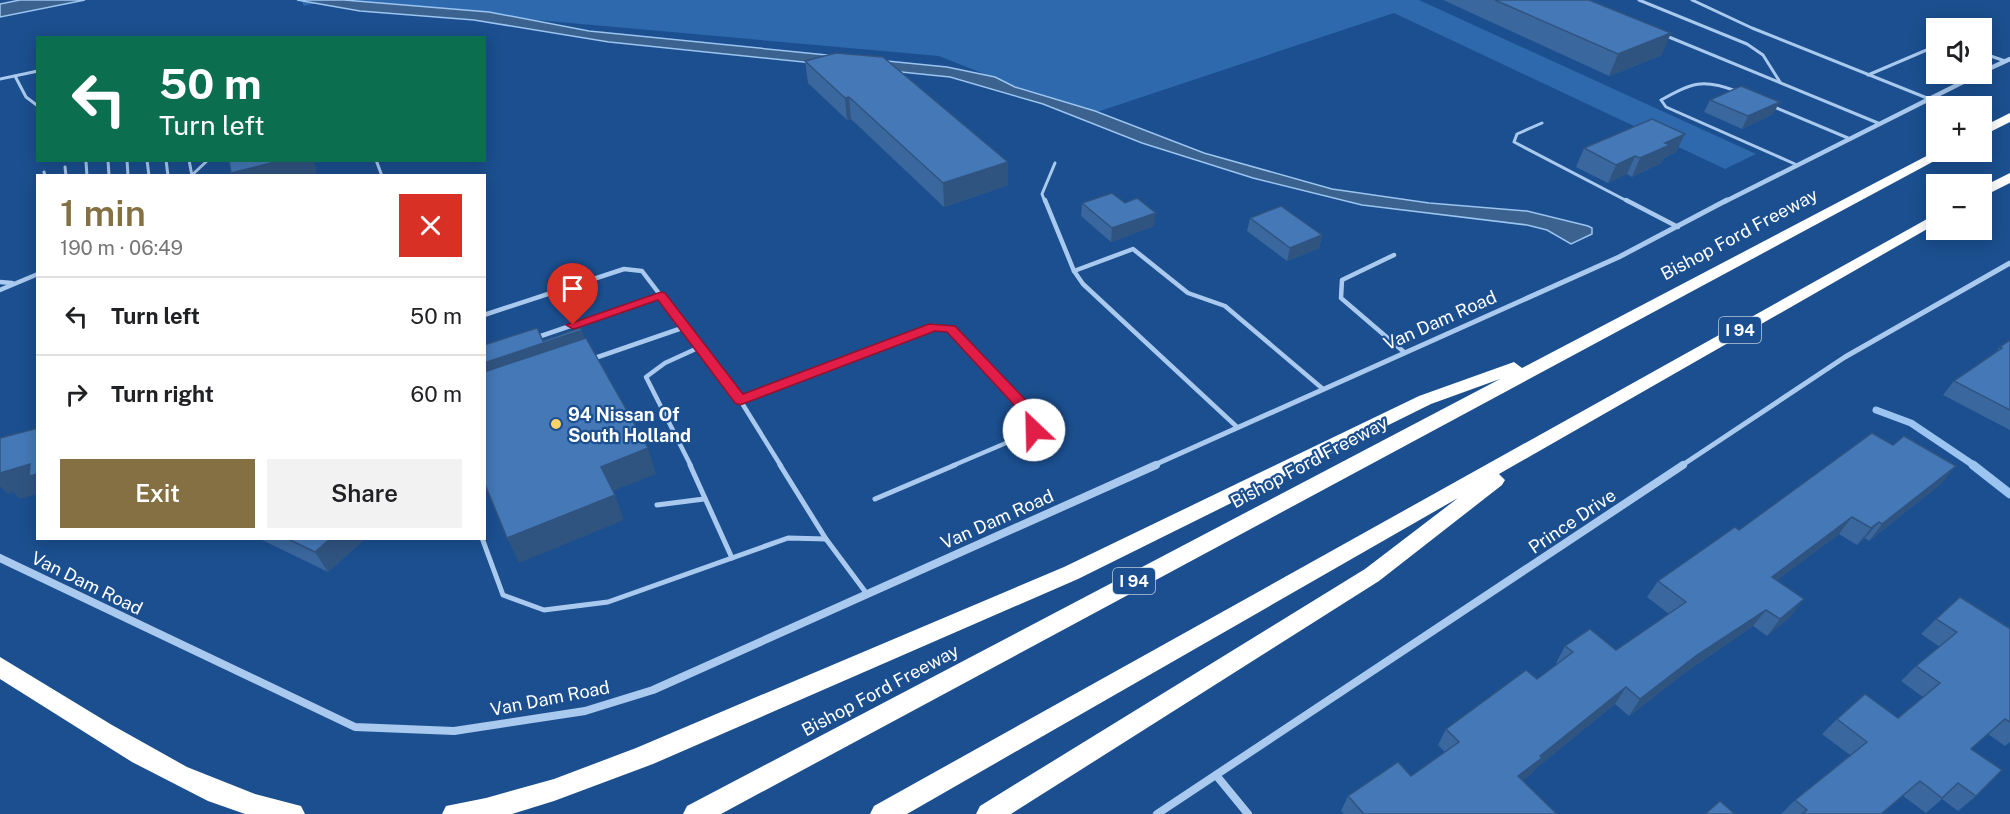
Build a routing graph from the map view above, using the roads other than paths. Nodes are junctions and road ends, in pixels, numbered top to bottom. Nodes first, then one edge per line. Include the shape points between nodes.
1 (1639, 0) edge
2 (1692, 0) edge
3 (1663, 34) edge
4 (1926, 50) edge
5 (1992, 56) edge
6 (2008, 60) edge
7 (1992, 67) edge
8 (36, 71) edge
9 (1868, 75) junction
10 (15, 76) junction
11 (0, 79) edge
12 (1780, 82) junction
13 (1957, 84) edge
14 (1744, 94) edge
15 (1931, 96) edge
16 (1926, 98) edge
17 (1926, 99) edge
18 (1765, 103) edge
19 (36, 104) edge
20 (2010, 117) edge
21 (1542, 123) dead end
22 (1878, 123) junction
23 (1992, 127) edge
24 (1848, 138) junction
25 (86, 162) dead end
26 (206, 162) edge
27 (1926, 162) edge
28 (1055, 163) dead end
29 (1795, 165) junction
30 (65, 167) dead end
31 (66, 174) edge
32 (87, 174) edge
33 (193, 174) edge
34 (2010, 177) edge
35 (1992, 187) edge
36 (1926, 225) edge
37 (1678, 227) junction
38 (1394, 255) dead end
39 (2010, 263) edge
40 (1074, 271) junction
41 (36, 275) edge
42 (0, 282) edge
43 (15, 284) junction
44 (0, 290) edge
45 (661, 295) junction
46 (486, 314) edge
47 (685, 327) junction
48 (529, 340) edge
49 (700, 347) junction
50 (1573, 348) junction
51 (1404, 352) junction
52 (585, 362) edge
53 (1323, 389) junction
54 (740, 400) junction
55 (1237, 427) junction
56 (1543, 442) junction
57 (704, 499) junction
58 (875, 499) dead end
59 (657, 505) dead end
60 (483, 540) edge
61 (826, 540) junction
62 (0, 558) edge
63 (732, 558) junction
64 (867, 594) junction
65 (0, 667) edge
66 (1216, 775) junction
67 (292, 814) edge
68 (455, 814) edge
69 (696, 814) edge
70 (883, 814) edge
71 (988, 814) edge
72 (1157, 814) edge
73 (1248, 814) edge

1 - 12 lane via 1747,44 1763,55
2 - 9 lane
3 - 12 lane
4 - 9 lane
5 - 6 lane
6 - 7 street, Van Dam Road
8 - 10 lane
9 - 16 lane
10 - 11 lane
10 - 19 lane via 26,97
12 - 22 lane
13 - 15 street, Van Dam Road
14 - 29 lane via 1713,81 1698,80 1661,99 1666,106
17 - 22 street, Van Dam Road
18 - 24 lane
20 - 23 highway
21 - 37 lane via 1518,134 1514,142
22 - 24 street, Van Dam Road
24 - 29 street, Van Dam Road
25 - 32 lane
26 - 33 lane
27 - 50 highway, Bishop Ford Freeway / I 94
28 - 40 lane via 1042,194
29 - 37 street, Van Dam Road
30 - 31 lane
34 - 35 highway
36 - 56 highway, I 94
37 - 51 street, Van Dam Road
38 - 51 lane via 1342,280 1341,298
39 - 66 street, Prince Drive via 1845,357
40 - 53 lane via 1133,249 1188,292 1225,306
40 - 55 lane via 1083,284
41 - 43 lane
42 - 43 lane
43 - 44 lane
45 - 46 lane via 642,271 624,269
45 - 47 lane
45 - 48 lane
47 - 49 lane
47 - 52 lane
49 - 54 lane
49 - 57 lane via 665,363 646,377
50 - 68 highway via 1425,400 1071,573 644,756 554,790 486,810
50 - 69 highway, Bishop Ford Freeway / I 94
51 - 53 street, Van Dam Road
53 - 55 street, Van Dam Road
54 - 58 lane via 934,326 951,329 1035,419 1034,430
54 - 61 lane
55 - 64 street, Van Dam Road
56 - 70 highway, I 94
56 - 71 highway via 1372,575
57 - 59 lane
57 - 63 lane
60 - 63 lane via 503,595 544,610 608,602
61 - 63 lane via 788,538
61 - 64 lane
62 - 64 street, Van Dam Road via 354,727 399,729 454,731 585,711 653,690
65 - 67 highway via 130,747 218,793
66 - 72 street, Prince Drive
66 - 73 street

